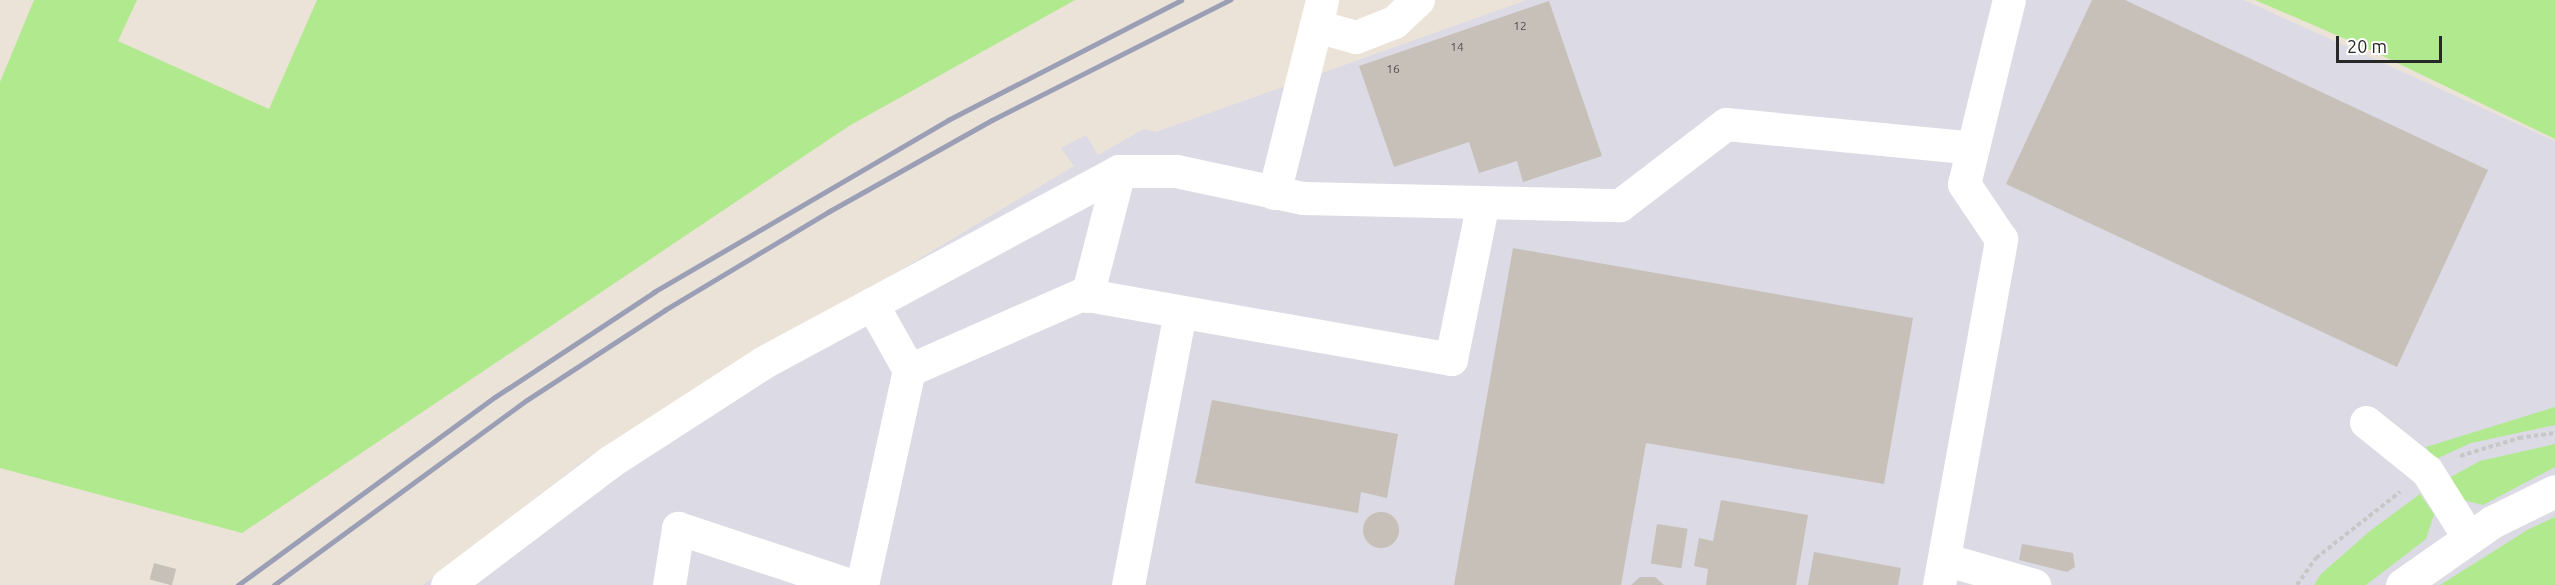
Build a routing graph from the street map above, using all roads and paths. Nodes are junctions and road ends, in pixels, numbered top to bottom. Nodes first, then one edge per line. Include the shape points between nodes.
1 (1419, 0) edge
2 (2009, 0) edge
3 (1319, 13) edge
4 (1973, 148) junction
5 (1119, 171) junction
6 (1274, 193) junction
7 (1483, 202) junction
8 (1087, 296) junction
9 (872, 304) junction
10 (1180, 312) junction
11 (909, 370) junction
12 (2366, 422) dead end
13 (2555, 491) edge
14 (2469, 538) junction
15 (1942, 572) edge
16 (447, 585) edge
17 (669, 585) edge
18 (850, 585) edge
19 (862, 585) edge
20 (1128, 585) edge
21 (2034, 585) edge
22 (2402, 585) edge

1 - 3 street via 1394,22 1356,37
2 - 4 street
3 - 6 street
4 - 7 street via 1726,124 1620,205
4 - 15 street via 1964,184 2001,239
5 - 6 street via 1176,171
5 - 8 street
5 - 9 street
6 - 7 street via 1304,198
7 - 10 street via 1451,359
8 - 10 street
8 - 11 street via 1082,294
9 - 11 street
9 - 16 street via 764,362 611,461
10 - 20 street
11 - 19 street
12 - 14 street via 2427,471
13 - 14 street via 2492,522
14 - 22 street
15 - 21 street
17 - 18 street via 678,528

